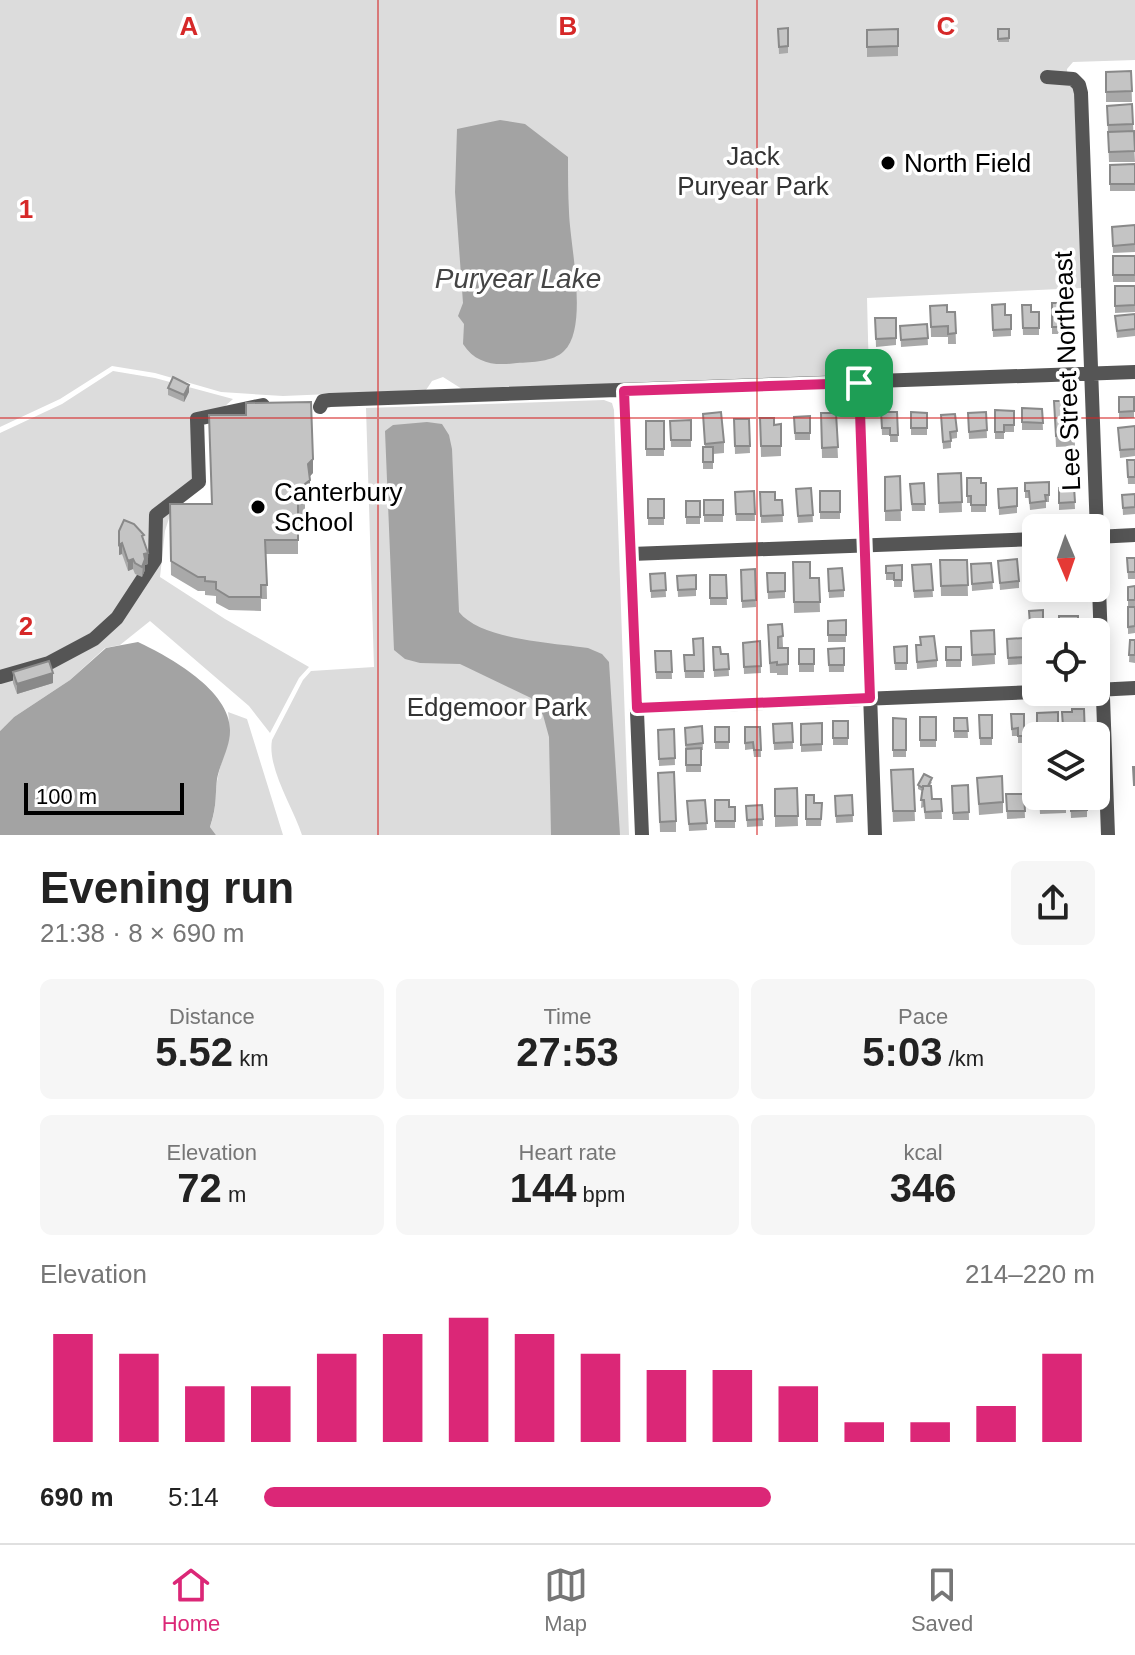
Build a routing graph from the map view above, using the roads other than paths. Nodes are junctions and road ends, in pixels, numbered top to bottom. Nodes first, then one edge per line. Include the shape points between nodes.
1 (1047, 77) dead end
2 (1135, 372) edge
3 (1091, 374) junction
4 (859, 383) junction
5 (624, 391) junction
6 (272, 405) edge
7 (304, 405) edge
8 (1096, 514) edge
9 (1135, 535) edge
10 (1110, 536) edge
11 (1022, 539) edge
12 (864, 545) junction
13 (631, 554) junction
14 (0, 677) edge
15 (1135, 688) edge
16 (1110, 689) edge
17 (1022, 693) edge
18 (870, 698) junction
19 (1101, 706) edge
20 (637, 708) junction
21 (642, 835) edge
22 (875, 835) edge
23 (1108, 835) edge

1 - 3 street, Lee Street Northeast via 1073,79 1081,93
2 - 3 street
3 - 4 street
3 - 8 street, Lee Street Northeast
4 - 5 street
4 - 12 street
5 - 7 street
5 - 13 street
6 - 14 street via 197,419 199,482 156,515 155,560 117,618 94,639 49,663
9 - 10 street
11 - 12 street
12 - 13 street
12 - 18 street
13 - 20 street
15 - 16 street
17 - 18 street
18 - 20 street
18 - 22 street
19 - 23 street, Lee Street Northeast
20 - 21 street

